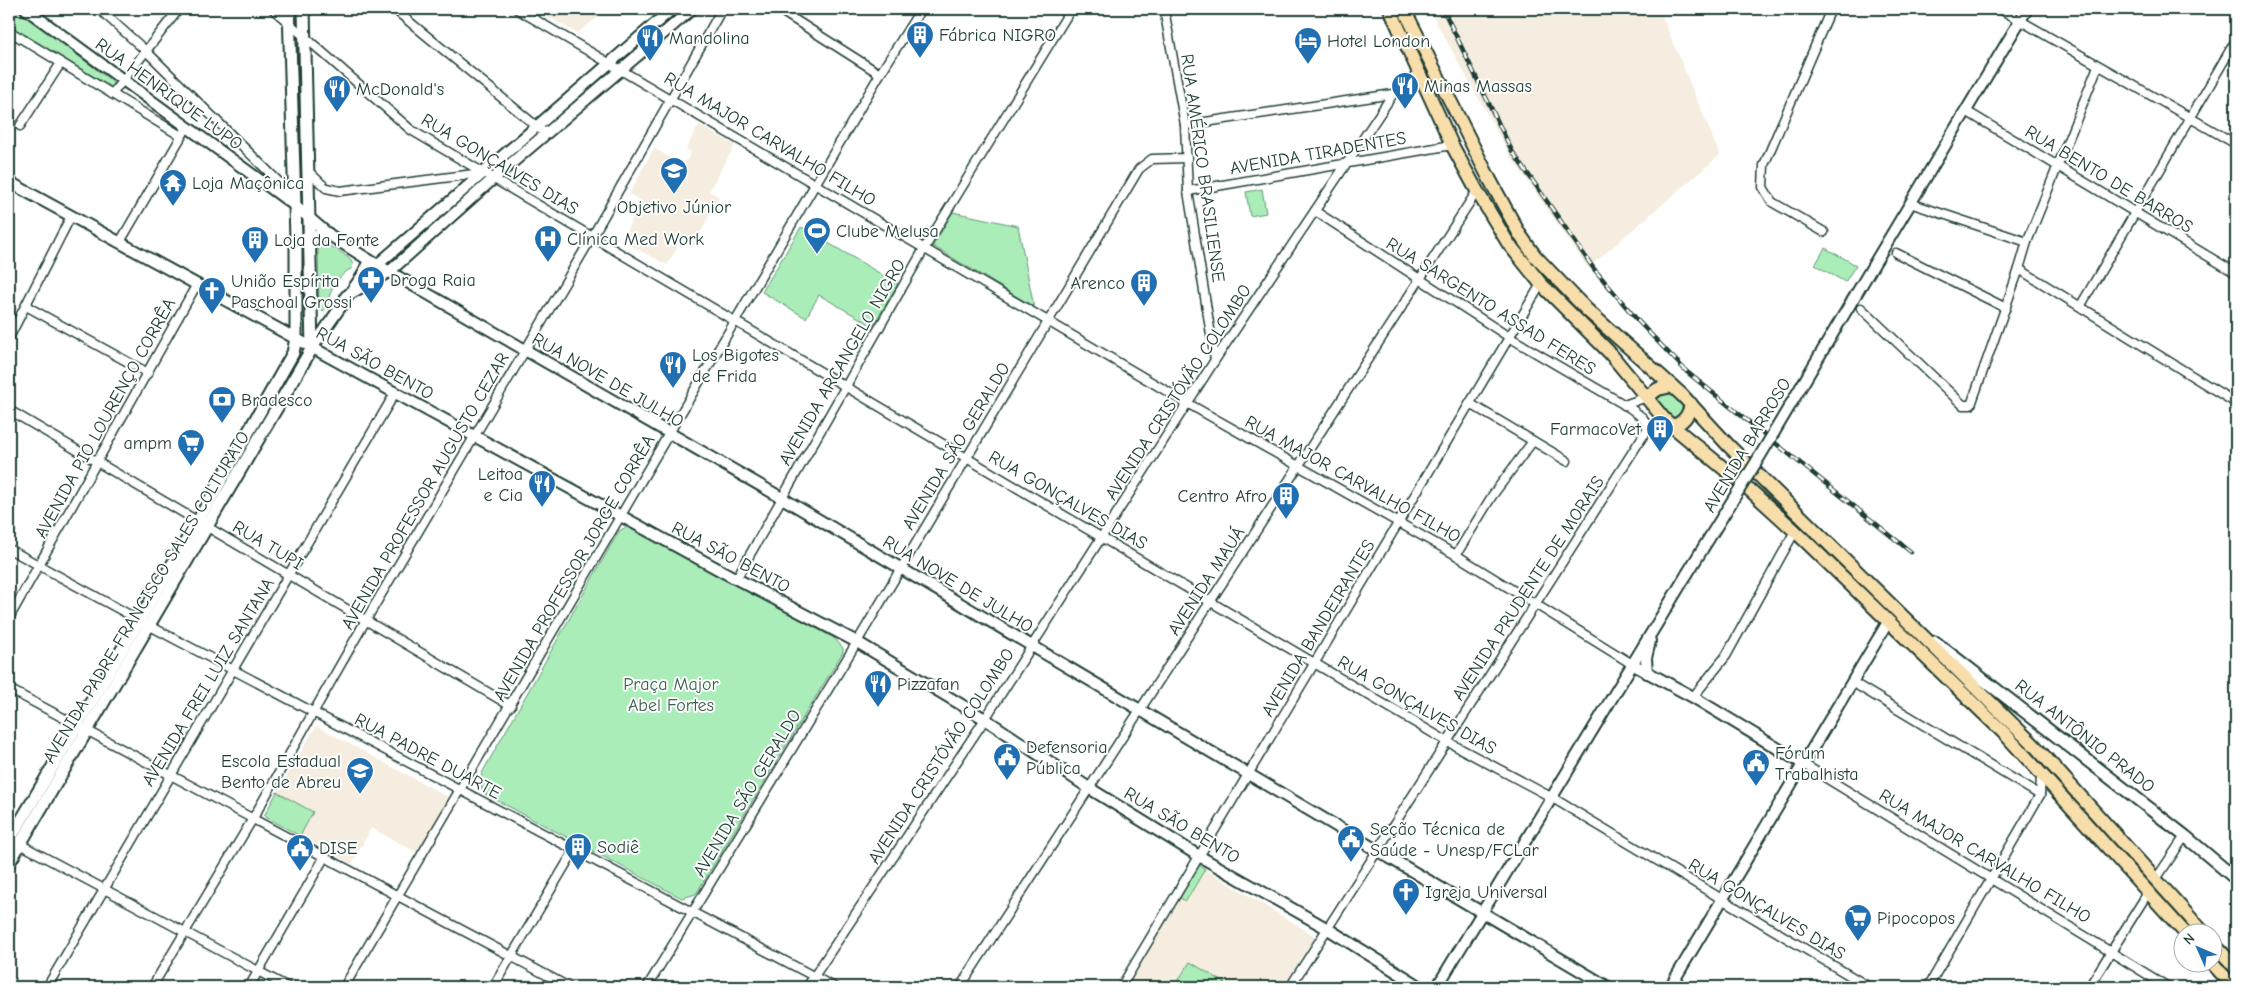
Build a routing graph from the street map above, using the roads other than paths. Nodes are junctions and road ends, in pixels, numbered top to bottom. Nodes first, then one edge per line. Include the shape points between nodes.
1 (26, 9) edge
2 (99, 9) edge
3 (179, 9) edge
4 (273, 9) edge
5 (289, 9) edge
6 (304, 9) edge
7 (394, 9) edge
8 (517, 9) edge
9 (672, 9) edge
10 (692, 9) edge
11 (722, 9) edge
12 (778, 9) edge
13 (921, 9) edge
14 (1071, 9) edge
15 (1164, 9) edge
16 (1390, 9) edge
17 (1404, 9) edge
18 (1831, 9) edge
19 (2000, 9) edge
20 (2027, 9) edge
21 (680, 12) edge
22 (2020, 20) junction
23 (289, 23) junction
24 (9, 31) edge
25 (305, 37) junction
26 (2236, 40) edge
27 (146, 51) junction
28 (61, 63) junction
29 (609, 63) junction
30 (2098, 66) junction
31 (620, 70) junction
32 (1420, 72) junction
33 (880, 74) junction
34 (122, 81) junction
35 (112, 94) junction
36 (1393, 94) junction
37 (672, 99) junction
38 (565, 100) junction
39 (574, 109) junction
40 (1966, 111) junction
41 (2191, 118) junction
42 (1185, 125) junction
43 (20, 126) dead end
44 (187, 126) junction
45 (535, 127) junction
46 (546, 134) junction
47 (181, 136) junction
48 (2236, 144) edge
49 (1452, 145) junction
50 (1188, 158) junction
51 (1348, 162) junction
52 (2058, 166) junction
53 (308, 171) junction
54 (482, 173) junction
55 (493, 179) junction
56 (9, 182) edge
57 (817, 186) junction
58 (1188, 191) junction
59 (1477, 192) junction
60 (1910, 203) junction
61 (294, 205) junction
62 (1315, 211) junction
63 (2135, 212) junction
64 (71, 216) junction
65 (310, 218) junction
66 (1824, 232) dead end
67 (328, 234) junction
68 (592, 237) junction
69 (310, 238) junction
70 (296, 239) junction
71 (120, 242) junction
72 (2026, 242) junction
73 (924, 249) junction
74 (1896, 253) dead end
75 (373, 263) junction
76 (2020, 269) junction
77 (389, 272) junction
78 (2236, 273) edge
79 (1418, 280) junction
80 (196, 284) junction
81 (1541, 284) junction
82 (346, 296) junction
83 (2081, 305) junction
84 (26, 306) junction
85 (1861, 308) dead end
86 (2006, 308) junction
87 (736, 321) junction
88 (1048, 321) junction
89 (1509, 337) junction
90 (9, 338) edge
91 (296, 338) junction
92 (312, 348) junction
93 (525, 351) junction
94 (1215, 360) junction
95 (148, 373) junction
96 (846, 386) junction
97 (1672, 386) junction
98 (395, 393) junction
99 (1646, 396) junction
100 (1187, 403) junction
101 (1469, 403) junction
102 (2236, 403) edge
103 (1691, 404) junction
104 (1624, 405) junction
105 (9, 410) edge
106 (1673, 426) junction
107 (1648, 428) junction
108 (670, 433) junction
109 (476, 436) junction
110 (1533, 441) junction
111 (966, 458) junction
112 (1567, 461) dead end
113 (98, 462) junction
114 (1297, 467) junction
115 (782, 498) junction
116 (622, 516) junction
117 (1399, 523) junction
118 (203, 524) junction
119 (1795, 531) junction
120 (1102, 538) junction
121 (9, 549) edge
122 (1456, 555) junction
123 (39, 566) junction
124 (901, 568) junction
125 (289, 576) junction
126 (736, 579) junction
127 (1211, 602) junction
128 (1535, 604) junction
129 (9, 618) edge
130 (366, 620) junction
131 (1888, 622) junction
132 (145, 624) junction
133 (1911, 624) junction
134 (1650, 638) junction
135 (858, 642) junction
136 (1031, 646) junction
137 (1315, 662) junction
138 (1632, 664) junction
139 (234, 670) junction
140 (1647, 673) junction
141 (1852, 682) junction
142 (9, 689) edge
143 (1693, 697) junction
144 (511, 706) junction
145 (1139, 712) junction
146 (314, 713) junction
147 (985, 719) junction
148 (82, 728) junction
149 (1448, 742) junction
150 (1805, 765) junction
151 (2041, 772) junction
152 (1248, 774) junction
153 (170, 776) junction
154 (1090, 788) junction
155 (461, 790) junction
156 (2040, 795) junction
157 (1551, 797) junction
158 (252, 820) junction
159 (2185, 836) junction
160 (12, 840) edge
161 (575, 849) junction
162 (1378, 852) junction
163 (1199, 856) junction
164 (324, 858) junction
165 (9, 863) edge
166 (2156, 879) junction
167 (2236, 879) edge
168 (1992, 880) junction
169 (104, 890) junction
170 (2149, 891) junction
171 (397, 897) junction
172 (1723, 901) junction
173 (693, 912) junction
174 (1482, 913) junction
175 (2177, 924) edge
176 (2196, 924) edge
177 (1328, 929) junction
178 (184, 934) junction
179 (2111, 952) junction
180 (2222, 953) edge
181 (511, 955) junction
182 (2236, 968) edge
183 (258, 972) junction
184 (2222, 974) edge
185 (814, 977) junction
186 (47, 987) edge
187 (152, 987) edge
188 (249, 987) edge
189 (288, 987) edge
190 (344, 987) edge
191 (494, 987) edge
192 (568, 987) edge
193 (647, 987) edge
194 (807, 987) edge
195 (834, 987) edge
196 (960, 987) edge
197 (1122, 987) edge
198 (1290, 987) edge
199 (1421, 987) edge
200 (1437, 987) edge
201 (1608, 987) edge
202 (1670, 987) edge
203 (1869, 987) edge
204 (1928, 987) edge
205 (2089, 987) edge
206 (2168, 987) edge
207 (2234, 987) edge

1 - 34 street, RUA HENRIQUE LUPO
2 - 27 street
3 - 27 street
4 - 23 street, RUA GONÇALVES DIAS
5 - 23 main road, AVENIDA PADRE FRANCISCO SALES COLTURATO
6 - 25 main road
7 - 45 street
8 - 29 street, RUA MAJOR CARVALHO FILHO
9 - 29 street
10 - 21 street
11 - 37 street, AVENIDA PROFESSOR AUGUSTO CEZAR
12 - 33 street
13 - 33 street, AVENIDA PROFESSOR JORGE CORRÊA
14 - 73 street, AVENIDA ARCANGELO NIGRO
15 - 42 street, RUA AMÉRICO BRASILIENSE
16 - 32 main road
17 - 97 main road via 1520,235 1587,310
18 - 66 street via 1764,165 1763,186 1772,202
19 - 22 street
20 - 22 street, AVENIDA BARROSO
21 - 31 street
22 - 30 street
22 - 40 street, AVENIDA BARROSO
23 - 25 street, RUA GONÇALVES DIAS
23 - 61 main road, AVENIDA PADRE FRANCISCO SALES COLTURATO
24 - 28 street
25 - 53 main road
25 - 54 street, RUA GONÇALVES DIAS via 411,130
26 - 41 street
27 - 34 street
27 - 61 street via 282,185
28 - 35 street
28 - 43 street
29 - 31 street, RUA MAJOR CARVALHO FILHO
29 - 38 street
30 - 41 street
30 - 52 street
31 - 37 street, RUA MAJOR CARVALHO FILHO
31 - 39 street
32 - 36 street, AVENIDA CRISTÓVÃO COLOMBO
32 - 49 main road
33 - 57 street, AVENIDA PROFESSOR JORGE CORRÊA
34 - 35 street
34 - 44 street, RUA HENRIQUE LUPO
35 - 47 street
36 - 42 street
36 - 51 street, AVENIDA CRISTÓVÃO COLOMBO
37 - 57 street, RUA MAJOR CARVALHO FILHO
37 - 68 street, AVENIDA PROFESSOR AUGUSTO CEZAR
38 - 39 street
38 - 45 street
39 - 46 street
40 - 52 street, RUA BENTO DE BARROS
40 - 60 street, AVENIDA BARROSO
41 - 48 street
41 - 63 street
42 - 50 street, RUA AMÉRICO BRASILIENSE
44 - 47 street
44 - 61 street, RUA HENRIQUE LUPO
45 - 46 street
45 - 54 street
46 - 55 street
47 - 71 street
49 - 51 street, AVENIDA TIRADENTES
49 - 59 main road
50 - 58 street, RUA AMÉRICO BRASILIENSE
50 - 88 street, AVENIDA SÃO GERALDO via 1152,159 1139,169
51 - 58 street, AVENIDA TIRADENTES
51 - 62 street, AVENIDA CRISTÓVÃO COLOMBO
52 - 63 street, RUA BENTO DE BARROS
52 - 72 street
53 - 54 street via 326,188 340,191
53 - 65 main road
54 - 55 street, RUA GONÇALVES DIAS
54 - 75 street
55 - 68 street, RUA GONÇALVES DIAS
55 - 77 street
56 - 64 street, RUA SÃO BENTO
57 - 73 street, RUA MAJOR CARVALHO FILHO
57 - 87 street, AVENIDA PROFESSOR JORGE CORRÊA
58 - 94 street, RUA AMÉRICO BRASILIENSE
59 - 79 street, AVENIDA MAUÁ
59 - 81 main road via 1508,243
60 - 72 street
60 - 134 street, AVENIDA BARROSO, bridge
61 - 65 street, RUA NOVE DE JULHO
61 - 70 main road, AVENIDA PADRE FRANCISCO SALES COLTURATO
62 - 79 street, RUA SARGENTO ASSAD FERES
62 - 94 street, AVENIDA CRISTÓVÃO COLOMBO
63 - 78 street, RUA BENTO DE BARROS
63 - 83 street
64 - 71 street, RUA SÃO BENTO
64 - 84 street
65 - 67 street, RUA NOVE DE JULHO
65 - 69 main road
67 - 69 main road
67 - 75 street, RUA NOVE DE JULHO
68 - 87 street, RUA GONÇALVES DIAS
68 - 93 street, AVENIDA PROFESSOR AUGUSTO CEZAR
69 - 70 main road
69 - 92 main road
70 - 91 main road, AVENIDA PADRE FRANCISCO SALES COLTURATO
71 - 80 street, RUA SÃO BENTO
72 - 76 street
73 - 88 street, RUA MAJOR CARVALHO FILHO
73 - 96 street, AVENIDA ARCANGELO NIGRO
74 - 86 street
75 - 77 street, RUA NOVE DE JULHO
75 - 82 street
76 - 83 street
76 - 86 street
77 - 82 street
77 - 93 street, RUA NOVE DE JULHO
79 - 89 street, RUA SARGENTO ASSAD FERES
79 - 114 street, AVENIDA MAUÁ
80 - 91 street, RUA SÃO BENTO
80 - 95 street, AVENIDA PIO LOURENÇO CORRÊA
81 - 89 street, AVENIDA BANDEIRANTES
81 - 99 main road via 1609,352
82 - 92 street
83 - 102 street
84 - 90 street
84 - 95 street
85 - 86 street via 1963,405 1971,405
87 - 96 street, RUA GONÇALVES DIAS
87 - 108 street, AVENIDA PROFESSOR JORGE CORRÊA
88 - 100 street, RUA MAJOR CARVALHO FILHO
88 - 111 street, AVENIDA SÃO GERALDO
89 - 101 street, AVENIDA BANDEIRANTES
89 - 104 street, RUA SARGENTO ASSAD FERES
91 - 92 street, RUA SÃO BENTO
91 - 118 main road, AVENIDA PADRE FRANCISCO SALES COLTURATO via 293,353
92 - 98 street, RUA SÃO BENTO
92 - 118 main road, AVENIDA PADRE FRANCISCO SALES COLTURATO
93 - 108 street, RUA NOVE DE JULHO
93 - 109 street, AVENIDA PROFESSOR AUGUSTO CEZAR
94 - 100 street, AVENIDA CRISTÓVÃO COLOMBO
95 - 113 street, AVENIDA PIO LOURENÇO CORRÊA
96 - 111 street, RUA GONÇALVES DIAS
96 - 115 street, AVENIDA ARCANGELO NIGRO
97 - 99 main road
97 - 103 main road
98 - 109 street, RUA SÃO BENTO
98 - 125 street, AVENIDA FREI LUIZ SANTANA
99 - 104 street
99 - 106 main road
100 - 114 street, RUA MAJOR CARVALHO FILHO
100 - 120 street, AVENIDA CRISTÓVÃO COLOMBO
101 - 110 street
101 - 117 street, AVENIDA BANDEIRANTES
103 - 106 main road via 1683,421
103 - 133 main road via 1729,446
104 - 107 street, RUA SARGENTO ASSAD FERES via 1642,418
105 - 113 street, RUA TUPI
106 - 107 street
106 - 119 main road
107 - 128 street, AVENIDA PRUDENTE DE MORAIS
108 - 115 street, RUA NOVE DE JULHO
108 - 116 street, AVENIDA PROFESSOR JORGE CORRÊA
109 - 116 street, RUA SÃO BENTO
109 - 130 street, AVENIDA PROFESSOR AUGUSTO CEZAR
110 - 112 street
110 - 122 street via 1492,496
111 - 120 street, RUA GONÇALVES DIAS
111 - 124 street, AVENIDA SÃO GERALDO
113 - 118 street, RUA TUPI
113 - 123 street, AVENIDA PIO LOURENÇO CORRÊA
114 - 117 street, RUA MAJOR CARVALHO FILHO
114 - 127 street, AVENIDA MAUÁ
115 - 124 street, RUA NOVE DE JULHO
115 - 126 street, AVENIDA ARCANGELO NIGRO
116 - 126 street, RUA SÃO BENTO
116 - 144 street, AVENIDA PROFESSOR JORGE CORRÊA
117 - 122 street, RUA MAJOR CARVALHO FILHO
117 - 137 street, AVENIDA BANDEIRANTES
118 - 125 street, RUA TUPI
118 - 132 main road, AVENIDA PADRE FRANCISCO SALES COLTURATO
119 - 131 main road
119 - 143 street via 1726,656
120 - 127 street, RUA GONÇALVES DIAS
120 - 136 street, AVENIDA CRISTÓVÃO COLOMBO
121 - 123 street, RUA PADRE DUARTE
122 - 128 street, RUA MAJOR CARVALHO FILHO
123 - 129 street, AVENIDA PIO LOURENÇO CORRÊA
123 - 132 street, RUA PADRE DUARTE
124 - 135 street, AVENIDA SÃO GERALDO
124 - 136 street, RUA NOVE DE JULHO
125 - 130 street, RUA TUPI
125 - 139 street, AVENIDA FREI LUIZ SANTANA
126 - 135 street, RUA SÃO BENTO
127 - 137 street, RUA GONÇALVES DIAS
127 - 145 street, AVENIDA MAUÁ
128 - 138 street, RUA MAJOR CARVALHO FILHO
128 - 149 street, AVENIDA PRUDENTE DE MORAIS
130 - 144 street, RUA TUPI
130 - 146 street, AVENIDA PROFESSOR AUGUSTO CEZAR
131 - 141 street
131 - 151 main road
132 - 139 street, RUA PADRE DUARTE
132 - 148 main road, AVENIDA PADRE FRANCISCO SALES COLTURATO
133 - 159 main road, RUA ANTÔNIO PRADO
133 - 166 main road via 2035,746
134 - 138 street, AVENIDA BARROSO
134 - 140 street, AVENIDA BARROSO
135 - 147 street, RUA SÃO BENTO
135 - 173 street, AVENIDA SÃO GERALDO
136 - 145 street, RUA NOVE DE JULHO
136 - 147 street, AVENIDA CRISTÓVÃO COLOMBO
137 - 149 street, RUA GONÇALVES DIAS
137 - 152 street, AVENIDA BANDEIRANTES
138 - 140 street, RUA MAJOR CARVALHO FILHO
138 - 157 street, AVENIDA BARROSO
139 - 146 street, RUA PADRE DUARTE
139 - 153 street, AVENIDA FREI LUIZ SANTANA
140 - 143 street, RUA MAJOR CARVALHO FILHO
141 - 150 street
141 - 156 street
142 - 148 street
143 - 150 street, RUA MAJOR CARVALHO FILHO
144 - 155 street, AVENIDA PROFESSOR JORGE CORRÊA
145 - 152 street, RUA NOVE DE JULHO
145 - 154 street, AVENIDA MAUÁ
146 - 155 street, RUA PADRE DUARTE
146 - 158 street, AVENIDA PROFESSOR AUGUSTO CEZAR
147 - 154 street, RUA SÃO BENTO
147 - 185 street, AVENIDA CRISTÓVÃO COLOMBO
148 - 153 street
148 - 160 main road, AVENIDA PADRE FRANCISCO SALES COLTURATO
149 - 157 street, RUA GONÇALVES DIAS
149 - 162 street, AVENIDA PRUDENTE DE MORAIS
150 - 168 street, RUA MAJOR CARVALHO FILHO
150 - 172 street
151 - 156 street
151 - 170 main road
152 - 162 street, RUA NOVE DE JULHO
152 - 163 street, AVENIDA BANDEIRANTES
153 - 158 street
153 - 169 street, AVENIDA FREI LUIZ SANTANA
154 - 163 street, RUA SÃO BENTO
154 - 196 street, AVENIDA MAUÁ
155 - 161 street, RUA PADRE DUARTE
155 - 171 street, AVENIDA PROFESSOR JORGE CORRÊA
156 - 168 street
157 - 172 street, RUA GONÇALVES DIAS
157 - 174 street, AVENIDA BARROSO
158 - 164 street
158 - 178 street, AVENIDA PROFESSOR AUGUSTO CEZAR
159 - 166 street
159 - 167 main road, RUA ANTÔNIO PRADO
160 - 165 main road, AVENIDA PADRE FRANCISCO SALES COLTURATO
160 - 169 street
161 - 173 street, RUA PADRE DUARTE
161 - 181 street
162 - 174 street, RUA NOVE DE JULHO
162 - 177 street, AVENIDA PRUDENTE DE MORAIS
163 - 177 street, RUA SÃO BENTO
163 - 197 street, AVENIDA BANDEIRANTES
164 - 171 street
164 - 183 street
166 - 176 main road
168 - 179 street, RUA MAJOR CARVALHO FILHO
168 - 204 street
169 - 178 street
169 - 186 street, AVENIDA FREI LUIZ SANTANA
170 - 175 main road
170 - 179 street
171 - 181 street
171 - 190 street, AVENIDA PROFESSOR JORGE CORRÊA
172 - 202 street
172 - 203 street, RUA GONÇALVES DIAS
173 - 185 street, RUA PADRE DUARTE
173 - 193 street, AVENIDA SÃO GERALDO
174 - 200 street, AVENIDA BARROSO
174 - 201 street, RUA NOVE DE JULHO
177 - 198 street, AVENIDA PRUDENTE DE MORAIS
177 - 199 street, RUA SÃO BENTO
178 - 183 street
178 - 187 street, AVENIDA PROFESSOR AUGUSTO CEZAR
179 - 205 street
179 - 206 street, RUA MAJOR CARVALHO FILHO
180 - 182 main road
181 - 191 street
181 - 192 street
183 - 188 street
183 - 189 street
184 - 207 main road
185 - 194 street, AVENIDA CRISTÓVÃO COLOMBO
185 - 195 street, RUA PADRE DUARTE

